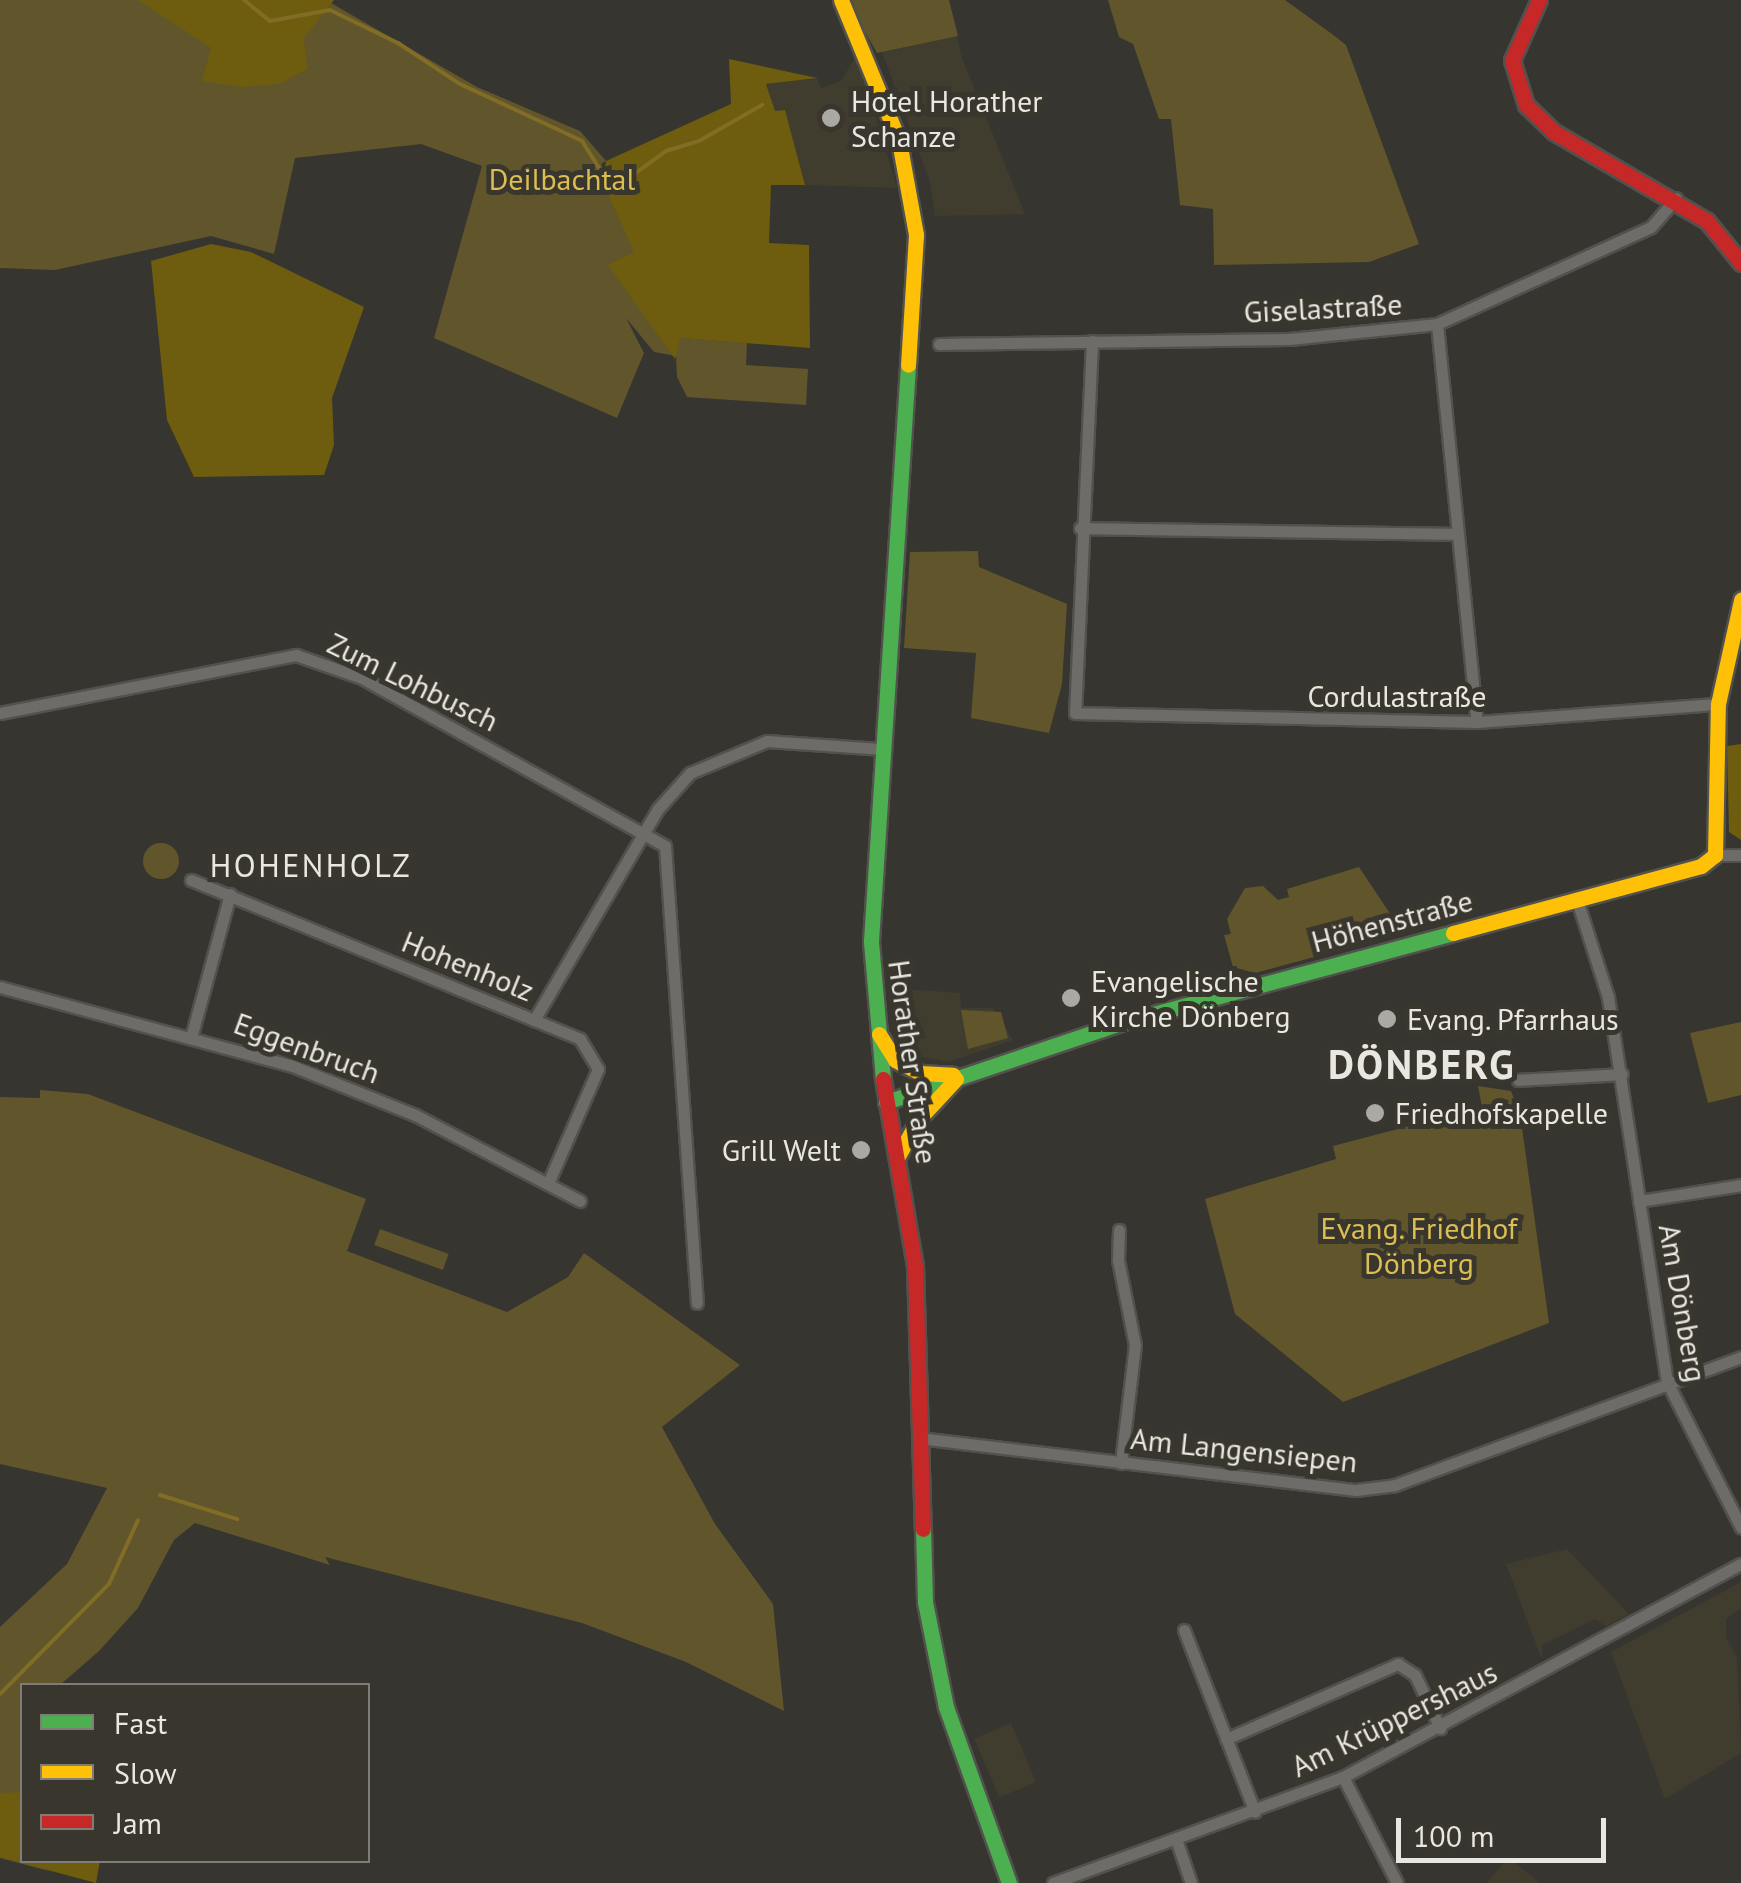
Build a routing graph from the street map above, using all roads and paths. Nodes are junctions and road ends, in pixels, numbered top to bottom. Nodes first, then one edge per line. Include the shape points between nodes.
1 (841, 0) edge
2 (1540, 0) edge
3 (1676, 198) junction
4 (1741, 263) edge
5 (1437, 324) junction
6 (1092, 341) junction
7 (939, 344) dead end
8 (1080, 528) junction
9 (1455, 534) junction
10 (1741, 600) edge
11 (1718, 704) junction
12 (0, 712) edge
13 (1477, 722) junction
14 (880, 748) junction
15 (645, 833) junction
16 (1714, 854) junction
17 (1741, 856) edge
18 (190, 880) dead end
19 (230, 894) junction
20 (1577, 900) junction
21 (0, 986) edge
22 (534, 1020) junction
23 (874, 1026) junction
24 (192, 1034) junction
25 (1622, 1074) junction
26 (959, 1076) junction
27 (1518, 1080) dead end
28 (886, 1102) junction
29 (897, 1158) junction
30 (549, 1180) junction
31 (1741, 1185) edge
32 (580, 1200) dead end
33 (1639, 1201) junction
34 (1119, 1230) dead end
35 (697, 1303) dead end
36 (1741, 1357) edge
37 (1667, 1382) junction
38 (919, 1438) junction
39 (1120, 1463) junction
40 (1741, 1527) edge
41 (1741, 1564) edge
42 (1184, 1630) dead end
43 (1440, 1728) junction
44 (1226, 1739) junction
45 (1343, 1777) junction
46 (1255, 1812) junction
47 (1177, 1842) junction
48 (1010, 1883) edge
49 (1053, 1883) edge
50 (1191, 1883) edge
51 (1397, 1883) edge

1 - 14 main road, Horather Straße via 899,141 916,235
2 - 3 main road via 1512,60 1526,104 1554,132
3 - 4 main road via 1707,221
3 - 5 street, Giselastraße via 1651,227
5 - 6 street, Giselastraße via 1288,339
5 - 9 street
6 - 7 street, Giselastraße
6 - 8 street
8 - 9 street
8 - 13 street, Cordulastraße via 1074,713
9 - 13 street
10 - 11 main road
11 - 13 street, Cordulastraße
11 - 16 main road
12 - 15 street, Zum Lohbusch via 296,654 362,678
14 - 15 street via 748,745 671,790
14 - 23 main road, Horather Straße via 870,941
15 - 22 street
15 - 35 street, Zum Lohbusch via 665,846
16 - 17 street, Höhenstraße
16 - 20 main road, Höhenstraße via 1701,866
18 - 19 street, Hohenholz
19 - 22 street, Hohenholz
19 - 24 street
20 - 25 street, Am Dönberg via 1608,996
20 - 26 main road, Höhenstraße via 1128,1021
21 - 24 street, Eggenbruch
22 - 30 street, Hohenholz via 580,1039 598,1068
23 - 26 main road via 896,1060 920,1072
23 - 28 main road, Horather Straße
24 - 30 street, Eggenbruch via 368,1095
25 - 27 street
25 - 33 street, Am Dönberg
26 - 28 main road, Höhenstraße
26 - 29 main road via 918,1120
28 - 29 main road, Horather Straße
29 - 38 main road, Horather Straße via 916,1266
30 - 32 street, Eggenbruch
31 - 33 street
33 - 37 street, Am Dönberg
34 - 39 street via 1135,1345
36 - 37 street, Am Langensiepen
37 - 39 street, Am Langensiepen via 1395,1485 1356,1490
37 - 40 street, Am Dönberg
38 - 39 street, Am Langensiepen
38 - 48 main road, Horather Straße via 930,1635 946,1707
41 - 43 street, Am Krüppershaus
42 - 44 street
43 - 44 street via 1414,1675 1398,1664
43 - 45 street, Am Krüppershaus
44 - 46 street
45 - 46 street, Am Krüppershaus
45 - 51 street
46 - 47 street, Am Krüppershaus
47 - 49 street, Am Krüppershaus
47 - 50 street

